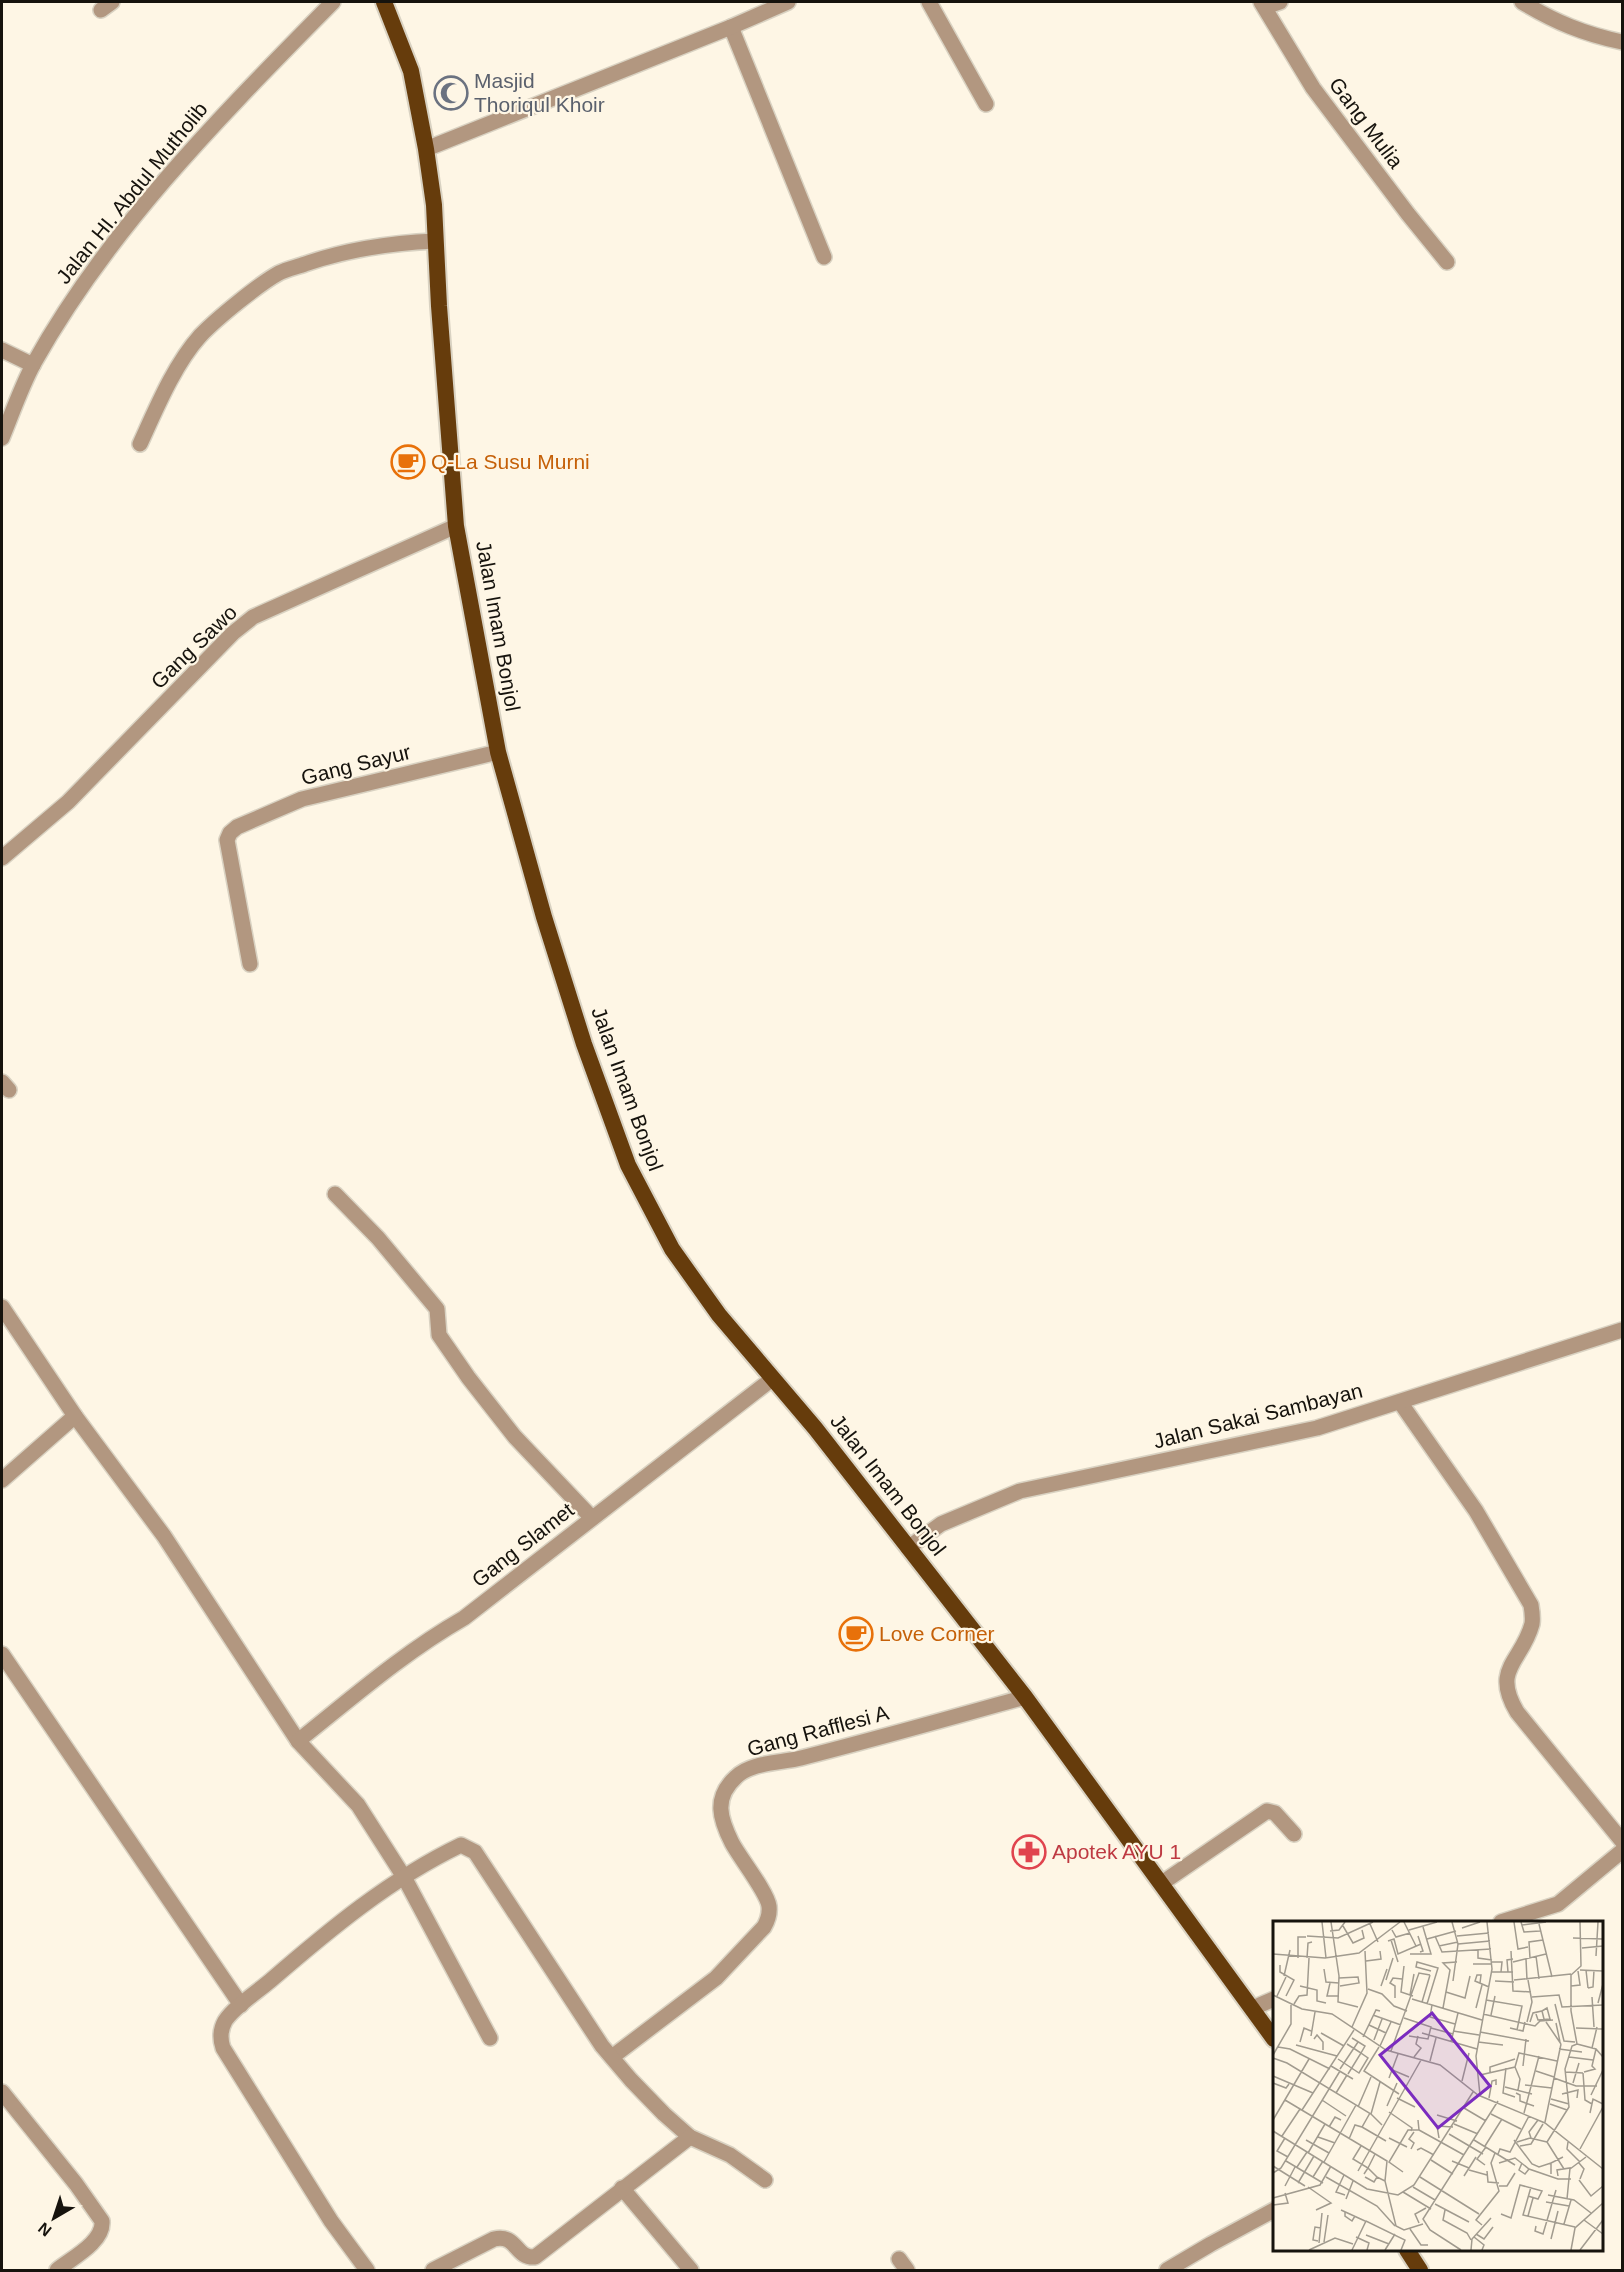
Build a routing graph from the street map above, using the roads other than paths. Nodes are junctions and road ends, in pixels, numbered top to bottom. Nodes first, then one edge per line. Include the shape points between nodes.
1 (333, 2) edge
2 (788, 2) edge
3 (929, 2) edge
4 (1280, 2) edge
5 (1522, 2) edge
6 (387, 3) edge
7 (1263, 4) edge
8 (731, 27) junction
9 (1623, 42) edge
10 (986, 104) dead end
11 (426, 148) junction
12 (435, 241) junction
13 (824, 257) dead end
14 (1447, 262) dead end
15 (2, 350) edge
16 (33, 365) junction
17 (2, 438) edge
18 (140, 444) dead end
19 (456, 526) junction
20 (498, 752) junction
21 (2, 858) edge
22 (250, 964) dead end
23 (335, 1194) dead end
24 (2, 1307) edge
25 (1623, 1330) edge
26 (772, 1379) junction
27 (1400, 1402) junction
28 (75, 1416) junction
29 (2, 1480) edge
30 (592, 1518) junction
31 (908, 1548) junction
32 (2, 1654) edge
33 (1025, 1697) junction
34 (298, 1741) junction
35 (1294, 1834) dead end
36 (1623, 1841) edge
37 (1623, 1851) edge
38 (404, 1877) junction
39 (1162, 1883) junction
40 (1507, 1921) edge
41 (1273, 2000) edge
42 (241, 2005) junction
43 (1253, 2008) junction
44 (1273, 2036) edge
45 (490, 2038) dead end
46 (612, 2057) junction
47 (2, 2092) edge
48 (690, 2137) junction
49 (765, 2180) dead end
50 (622, 2188) junction
51 (1273, 2211) edge
52 (1408, 2251) edge
53 (57, 2271) edge
54 (367, 2271) edge
55 (433, 2271) edge
56 (691, 2271) edge
57 (1167, 2271) edge
58 (1420, 2271) edge

1 - 16 street, Jalan HI. Abdul Mutholib via 252,83 164,182 73,299
2 - 8 street
3 - 10 street
4 - 7 street
5 - 9 street via 1550,19
6 - 11 highway, Jalan Imam Bonjol via 411,71
7 - 14 street, Gang Mulia via 1313,88
8 - 11 street
8 - 13 street
11 - 12 highway, Jalan Imam Bonjol
12 - 18 street via 370,247 279,273 200,337 176,372
12 - 19 highway, Jalan Imam Bonjol
15 - 16 street
16 - 17 street, Jalan HI. Abdul Mutholib
19 - 20 highway, Jalan Imam Bonjol
19 - 21 street, Gang Sawo via 253,617 68,802
20 - 22 street, Gang Sayur via 302,799 237,826 227,840
20 - 26 highway, Jalan Imam Bonjol via 544,917 628,1165 672,1249
23 - 30 street via 378,1238 437,1310 439,1335 515,1437
24 - 28 street
25 - 27 street, Jalan Sakai Sambayan
26 - 30 street, Gang Slamet
26 - 31 highway, Jalan Imam Bonjol
27 - 31 street, Jalan Sakai Sambayan via 1317,1428 1020,1491 941,1524
27 - 36 street via 1476,1510 1531,1605 1533,1622 1506,1680 1509,1698
28 - 29 street
28 - 34 street via 164,1536
30 - 34 street, Gang Slamet via 464,1618 396,1661
31 - 33 highway, Jalan Imam Bonjol
32 - 42 street
33 - 39 highway, Jalan Imam Bonjol
33 - 46 street, Gang Rafflesi A via 746,1770 736,1777 720,1802 720,1814 732,1843 769,1904 769,1917 716,1978
34 - 38 street via 358,1805
35 - 39 street via 1275,1813 1268,1811
37 - 40 street via 1558,1904
38 - 42 street via 329,1931
38 - 45 street
38 - 46 street via 461,1845 475,1852
39 - 43 highway, Jalan Imam Bonjol
41 - 43 street
42 - 54 street via 225,2021 220,2038 223,2048 331,2221
43 - 44 highway, Jalan Imam Bonjol
46 - 48 street
47 - 53 street via 102,2220 98,2236
48 - 49 street via 730,2155
48 - 50 street
50 - 55 street via 535,2257 528,2257 503,2237
50 - 56 street
51 - 57 street
52 - 58 highway

